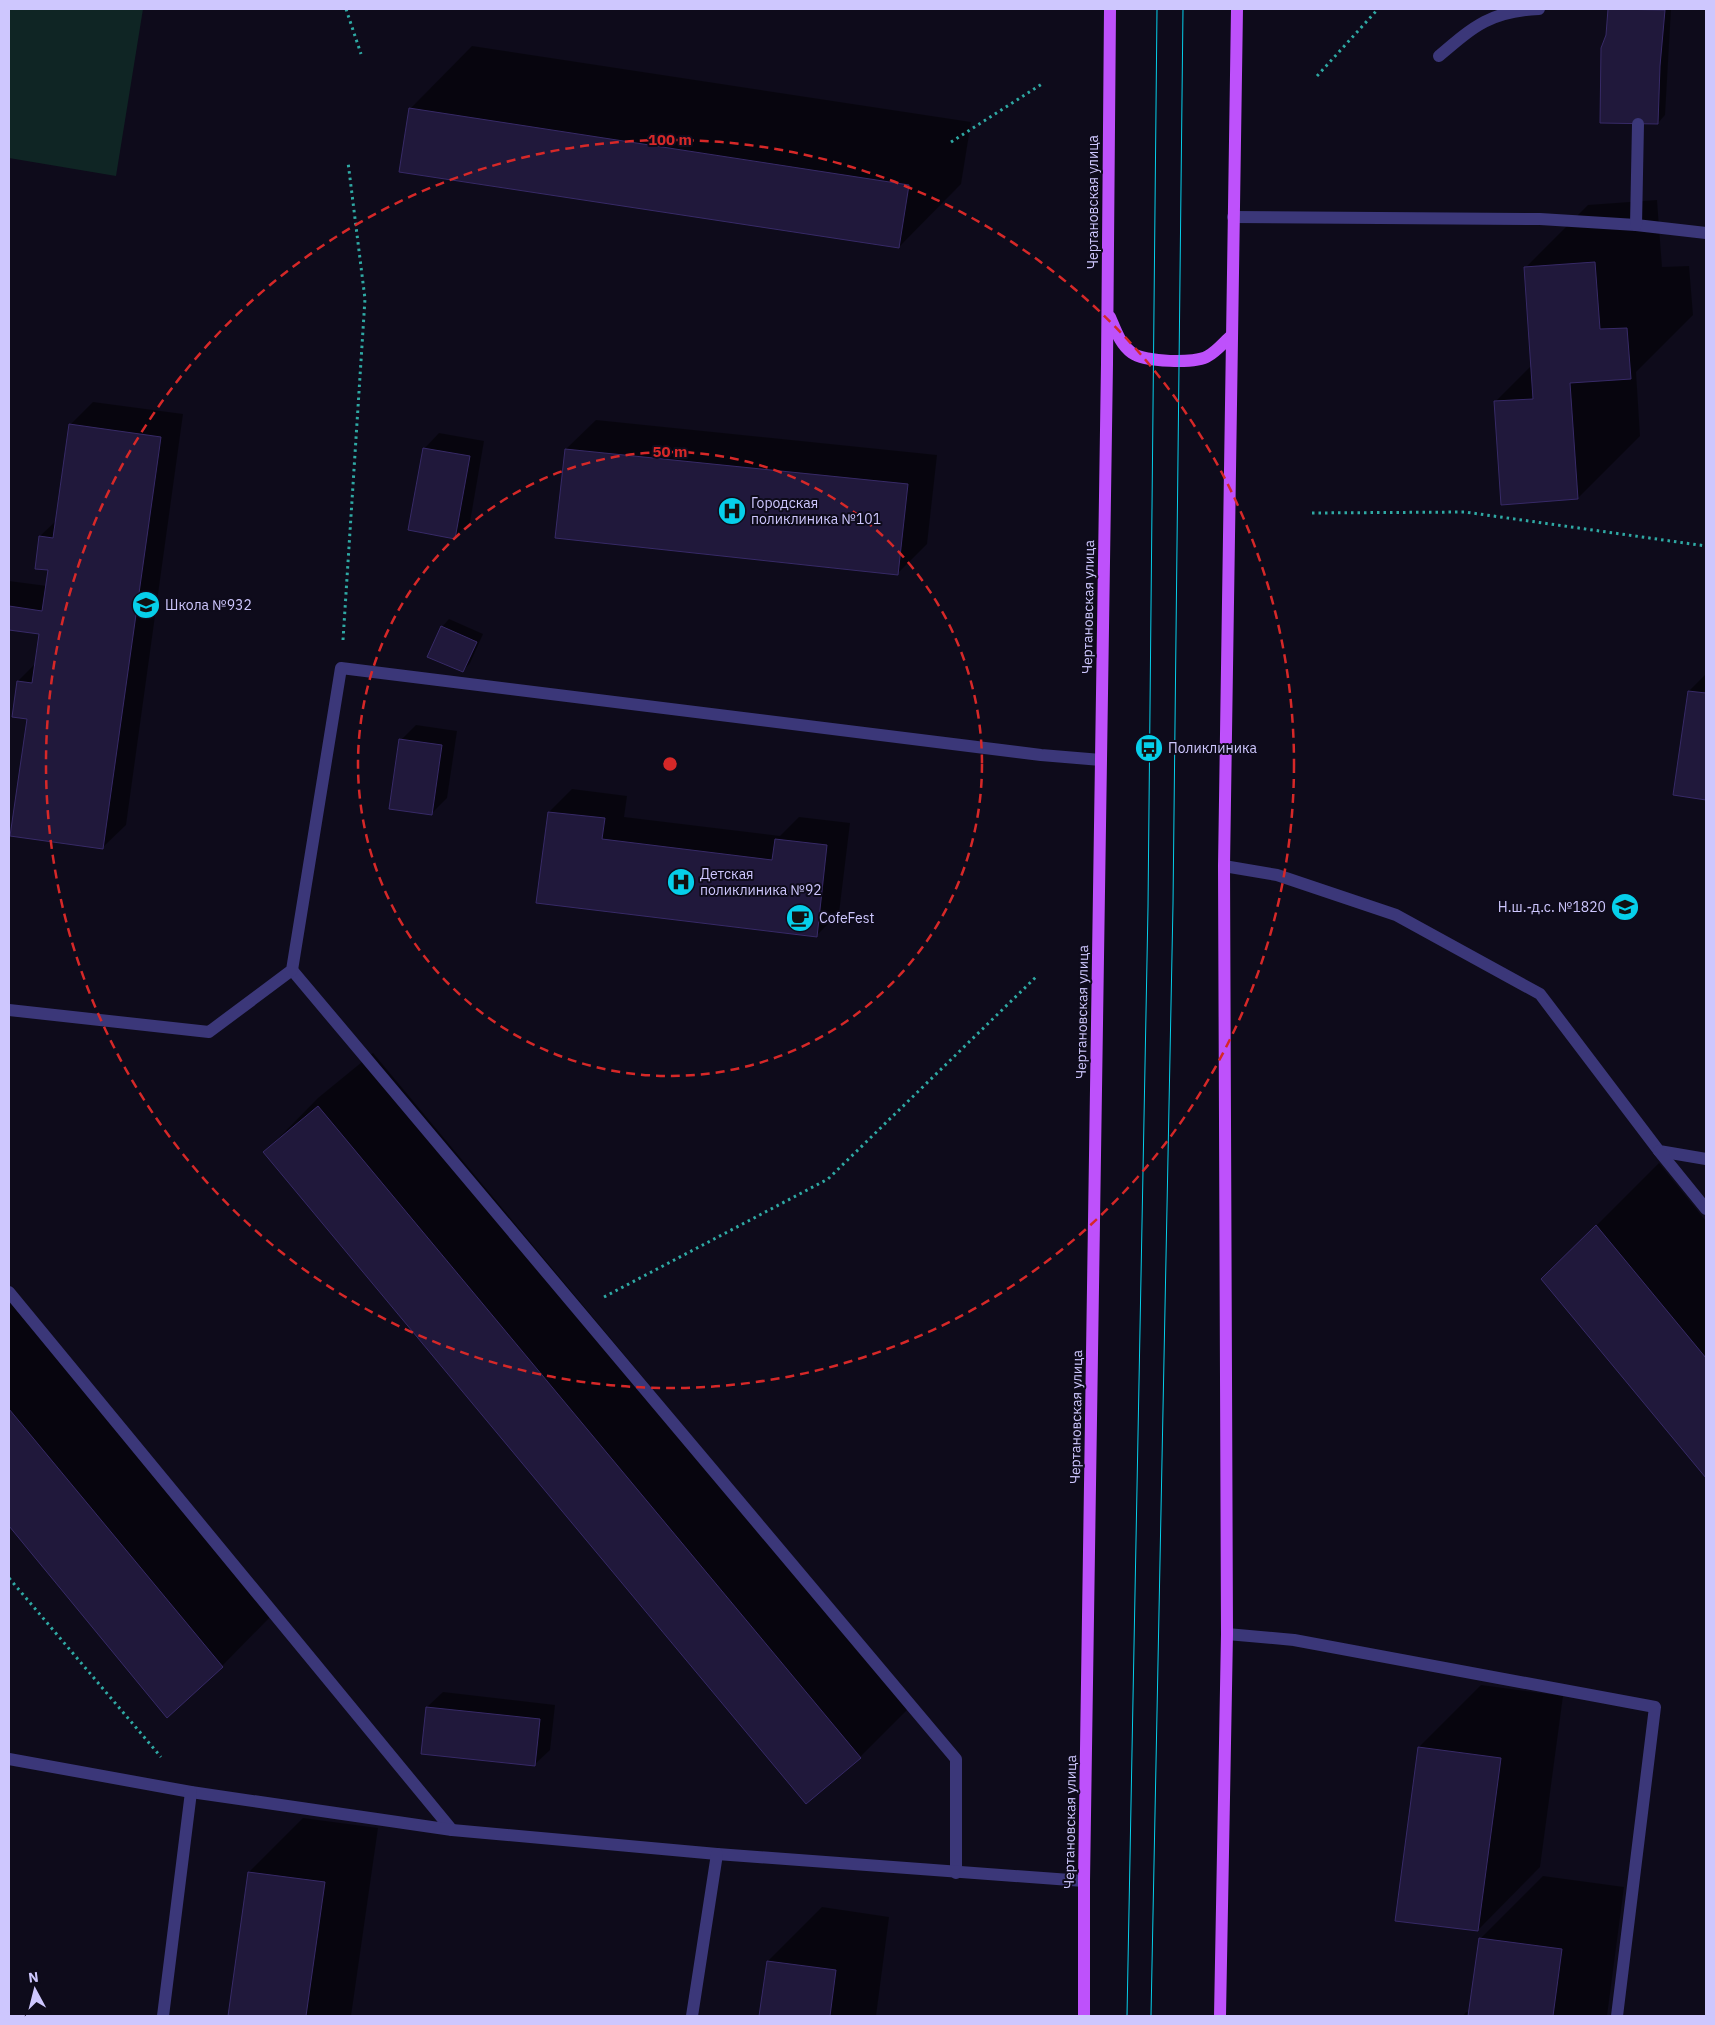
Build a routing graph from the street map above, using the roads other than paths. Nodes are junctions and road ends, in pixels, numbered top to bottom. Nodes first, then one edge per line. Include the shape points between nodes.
1 (1110, 9) edge
2 (1237, 9) edge
3 (1539, 9) edge
4 (1439, 56) dead end
5 (1638, 124) dead end
6 (1233, 217) junction
7 (1636, 225) junction
8 (1706, 233) edge
9 (1108, 313) junction
10 (1232, 336) junction
11 (1101, 760) junction
12 (1224, 866) junction
13 (292, 970) junction
14 (9, 1010) edge
15 (1658, 1151) junction
16 (1706, 1158) edge
17 (1706, 1209) edge
18 (9, 1292) edge
19 (1226, 1634) junction
20 (9, 1759) edge
21 (191, 1792) junction
22 (452, 1830) junction
23 (717, 1854) junction
24 (956, 1873) junction
25 (1084, 1881) junction
26 (163, 2016) edge
27 (692, 2016) edge
28 (1084, 2016) edge
29 (1220, 2016) edge
30 (1617, 2016) edge

1 - 9 main road, Чертановская улица
2 - 6 main road
3 - 4 lane via 1520,10 1486,20
5 - 7 lane
6 - 7 lane via 1540,219
6 - 10 main road
7 - 8 lane
9 - 10 main road via 1121,343 1133,354 1153,360 1206,358
9 - 11 main road, Чертановская улица
10 - 12 main road
11 - 13 lane via 341,668
11 - 25 main road, Чертановская улица
12 - 15 lane via 1277,875 1396,915 1540,994
12 - 19 main road
13 - 14 lane via 209,1032
13 - 24 lane via 956,1759
15 - 16 lane
15 - 17 lane
18 - 22 lane
19 - 29 main road
19 - 30 lane via 1294,1640 1655,1706
20 - 21 lane
21 - 22 lane
21 - 26 lane
22 - 23 lane
23 - 24 lane
23 - 27 lane
24 - 25 lane
25 - 28 main road, Чертановская улица

